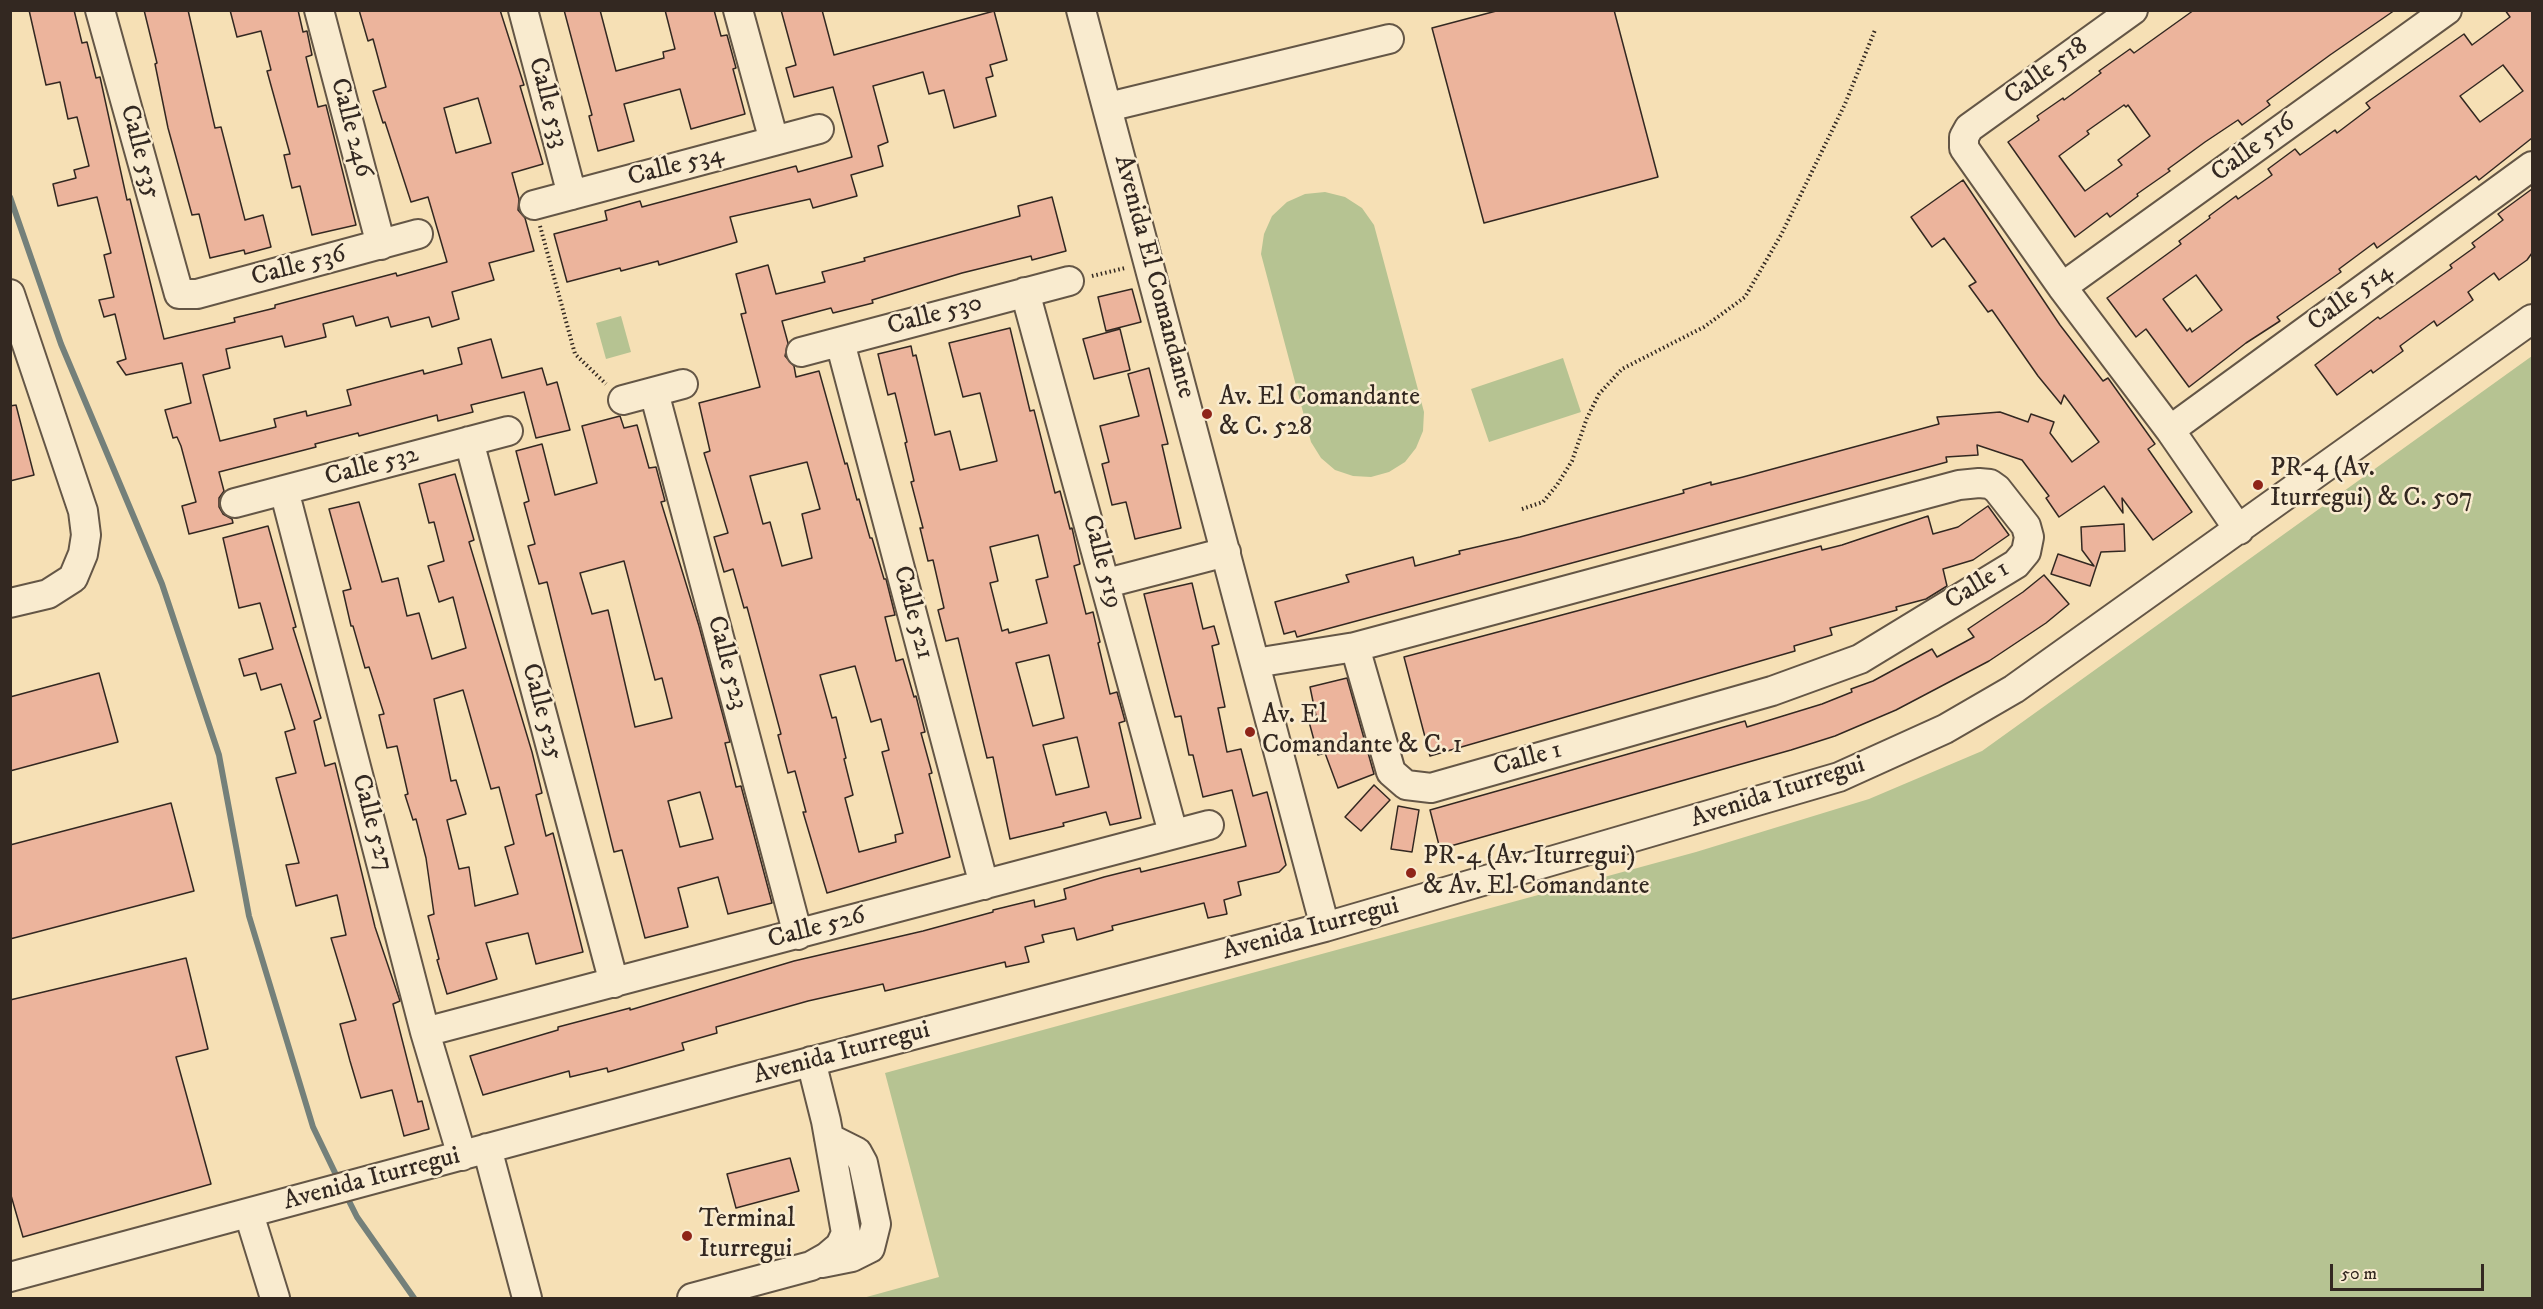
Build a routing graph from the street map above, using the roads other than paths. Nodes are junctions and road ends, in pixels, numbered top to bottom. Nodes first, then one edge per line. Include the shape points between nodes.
1 (100, 10) edge
2 (319, 10) edge
3 (523, 10) edge
4 (738, 10) edge
5 (1081, 10) edge
6 (2133, 10) edge
7 (2447, 10) edge
8 (1389, 39) dead end
9 (1108, 107) junction
10 (819, 129) dead end
11 (774, 141) junction
12 (2532, 166) edge
13 (572, 195) junction
14 (534, 206) road end
15 (418, 234) dead end
16 (381, 245) junction
17 (1069, 281) road end
18 (2062, 287) junction
19 (1025, 292) junction
20 (10, 294) edge
21 (178, 294) joint
22 (2532, 319) edge
23 (840, 342) junction
24 (801, 352) dead end
25 (683, 384) dead end
26 (654, 392) junction
27 (623, 400) road end
28 (2170, 430) junction
29 (508, 431) dead end
30 (469, 441) junction
31 (284, 489) junction
32 (235, 502) dead end
33 (2239, 530) junction
34 (1227, 552) junction
35 (1107, 583) junction
36 (10, 603) edge
37 (1355, 646) junction
38 (1255, 663) junction
39 (1209, 825) dead end
40 (1173, 833) junction
41 (984, 885) junction
42 (1325, 927) junction
43 (798, 935) junction
44 (614, 983) junction
45 (425, 1032) junction
46 (811, 1061) junction
47 (474, 1152) junction
48 (249, 1214) junction
49 (10, 1277) edge
50 (275, 1299) edge
51 (527, 1299) edge
52 (692, 1299) edge

1 - 21 street, Calle 535
2 - 16 street, Calle 246
3 - 13 street, Calle 533
4 - 11 street
5 - 9 street, Avenida El Comandante
6 - 18 street, Calle 518 via 1969,128 1964,137 1964,148 1970,158
7 - 18 street, Calle 516
8 - 9 street
9 - 34 street, Avenida El Comandante
10 - 11 street, Calle 534
11 - 13 street, Calle 534
12 - 28 street, Calle 514
13 - 14 street, Calle 534
15 - 16 street, Calle 536
16 - 21 street, Calle 536 via 197,294
17 - 19 street, Calle 530
18 - 28 street
19 - 23 street, Calle 530
19 - 35 street, Calle 519
20 - 36 street via 83,511 87,535 73,578 48,594
22 - 33 street, Avenida Iturregui
23 - 24 street, Calle 530
23 - 41 street, Calle 521
25 - 26 street
26 - 27 street
26 - 43 street, Calle 523
28 - 33 street
29 - 30 street, Calle 532
30 - 31 street, Calle 532
30 - 44 street, Calle 525
31 - 32 street, Calle 532
31 - 45 street, Calle 527
33 - 42 street, Avenida Iturregui via 2014,689 1945,729 1872,763 1798,790
34 - 35 street
34 - 38 street, Avenida El Comandante
35 - 40 street, Calle 519
37 - 37 street, Calle 1 via 1959,485 1990,484 1997,489 2026,526 2029,537 2026,552 2016,564 1860,659 1772,691 1431,788 1406,786 1391,772
37 - 38 street, Calle 1
38 - 42 street, Avenida El Comandante
39 - 40 street, Calle 526
40 - 41 street, Calle 526
41 - 43 street, Calle 526
42 - 46 street, Avenida Iturregui
43 - 44 street, Calle 526
44 - 45 street, Calle 526
45 - 47 street, Calle 527
46 - 47 street, Avenida Iturregui
46 - 52 street via 846,1233 840,1246 811,1266
47 - 48 street, Avenida Iturregui
47 - 51 street, Calle 527
48 - 49 street, Avenida Iturregui
48 - 50 street

